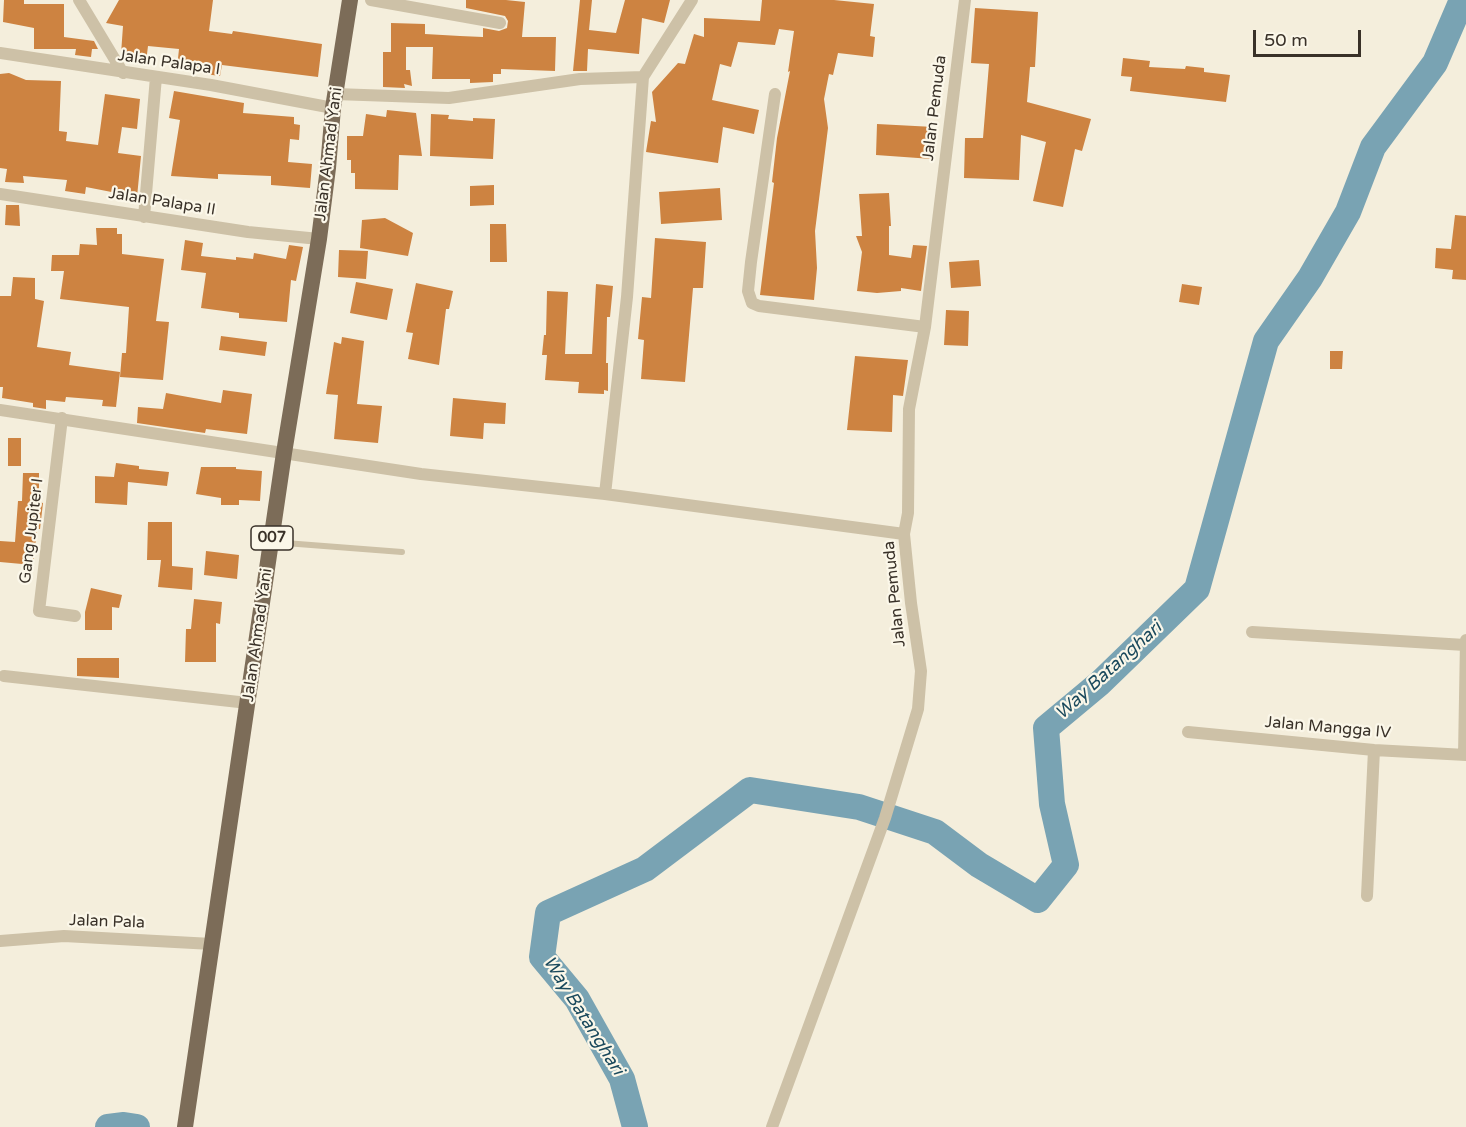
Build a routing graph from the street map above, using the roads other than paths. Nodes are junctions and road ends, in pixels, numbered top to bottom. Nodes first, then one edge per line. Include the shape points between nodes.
1 (79, 0) edge
2 (350, 0) edge
3 (371, 0) edge
4 (692, 0) edge
5 (965, 0) edge
6 (500, 23) dead end
7 (0, 53) edge
8 (123, 73) junction
9 (156, 77) junction
10 (643, 77) junction
11 (775, 94) dead end
12 (334, 101) junction
13 (0, 194) edge
14 (144, 217) junction
15 (319, 239) junction
16 (925, 327) junction
17 (0, 410) edge
18 (62, 418) junction
19 (284, 453) junction
20 (605, 494) junction
21 (904, 534) junction
22 (271, 542) junction
23 (402, 552) dead end
24 (75, 616) dead end
25 (1252, 632) dead end
26 (1466, 640) edge
27 (1465, 645) edge
28 (4, 676) dead end
29 (248, 703) junction
30 (1188, 732) dead end
31 (1374, 750) junction
32 (1465, 755) edge
33 (1367, 896) dead end
34 (0, 941) edge
35 (212, 944) junction
36 (185, 1127) edge
37 (772, 1127) edge

1 - 8 street
2 - 12 main road, Jalan Ahmad Yani / 007
3 - 6 street
4 - 10 street
5 - 16 street, Jalan Pemuda
7 - 8 street, Jalan Palapa I
8 - 9 street, Jalan Palapa I
9 - 12 street, Jalan Palapa I
9 - 14 street
10 - 12 street, Jalan Palapa I via 580,79 449,98
10 - 20 street via 627,297
11 - 16 street via 751,262 748,291 752,303
12 - 15 main road, Jalan Ahmad Yani / 007
13 - 14 street, Jalan Palapa II
14 - 15 street, Jalan Palapa II
15 - 19 main road, Jalan Ahmad Yani / 007
16 - 21 street, Jalan Pemuda via 909,409 908,513
17 - 18 street
18 - 19 street
18 - 24 street, Gang Jupiter I via 39,611
19 - 20 street via 421,474
19 - 22 main road, Jalan Ahmad Yani / 007
20 - 21 street
21 - 37 street, Jalan Pemuda via 921,671 918,710 885,818
22 - 23 lane
22 - 29 main road, Jalan Ahmad Yani / 007
25 - 27 street
26 - 27 street
27 - 32 street
28 - 29 street
29 - 35 main road, Jalan Ahmad Yani / 007
30 - 31 street, Jalan Mangga IV
31 - 32 street, Jalan Mangga IV
31 - 33 street
34 - 35 street, Jalan Pala via 64,936
35 - 36 main road, Jalan Ahmad Yani / 007

